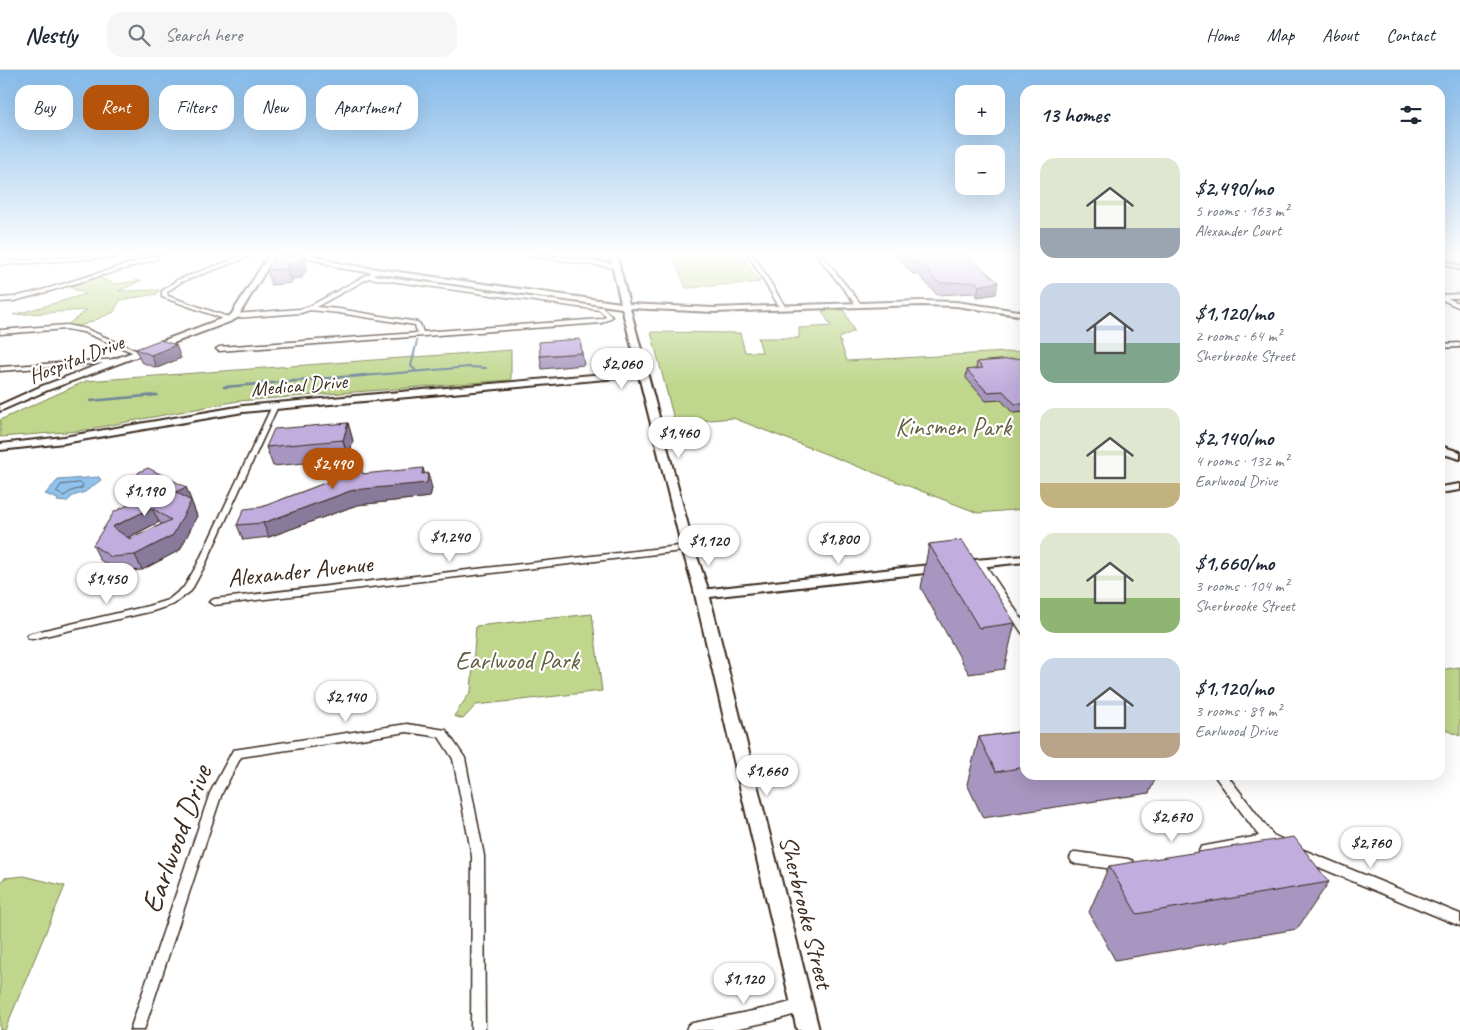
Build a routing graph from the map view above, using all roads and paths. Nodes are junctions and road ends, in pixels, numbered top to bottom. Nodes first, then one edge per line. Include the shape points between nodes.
1 (19, 298) edge
2 (166, 298) edge
3 (244, 298) edge
4 (328, 298) edge
5 (523, 298) edge
6 (566, 298) edge
7 (624, 298) edge
8 (777, 298) edge
9 (853, 298) edge
10 (1445, 299) edge
11 (0, 300) edge
12 (859, 305) junction
13 (626, 306) junction
14 (1460, 306) edge
15 (310, 308) junction
16 (783, 308) junction
17 (1020, 313) edge
18 (232, 317) junction
19 (0, 332) edge
20 (421, 334) junction
21 (1460, 345) edge
22 (1445, 346) edge
23 (219, 349) dead end
24 (139, 353) junction
25 (117, 361) junction
26 (0, 369) edge
27 (644, 374) junction
28 (275, 406) junction
29 (0, 408) edge
30 (0, 446) edge
31 (1445, 451) edge
32 (1460, 456) edge
33 (1460, 487) edge
34 (1445, 489) edge
35 (688, 548) junction
36 (1020, 559) edge
37 (980, 563) junction
38 (701, 594) junction
39 (214, 602) dead end
40 (1020, 623) edge
41 (32, 636) dead end
42 (1224, 780) edge
43 (1268, 839) junction
44 (1192, 853) edge
45 (1076, 858) dead end
46 (1145, 862) edge
47 (1460, 920) edge
48 (802, 1006) junction
49 (137, 1030) edge
50 (478, 1030) edge
51 (692, 1030) edge
52 (808, 1030) edge

1 - 11 street
2 - 18 street
3 - 18 street
4 - 15 street
5 - 20 street via 602,309 609,319
6 - 13 main road
7 - 13 main road, Sherbrooke Street
8 - 16 street
9 - 12 street
10 - 14 street
12 - 16 main road
12 - 17 main road via 956,304
13 - 16 main road via 683,310
13 - 27 main road, Sherbrooke Street
15 - 18 street
15 - 20 street via 417,324
18 - 24 street, Hospital Drive
19 - 24 street via 66,327 84,330
20 - 23 street
21 - 22 street
24 - 25 street, Hospital Drive
25 - 26 street
25 - 29 street, Hospital Drive
27 - 28 main road, Medical Drive
27 - 35 main road, Sherbrooke Street
28 - 30 main road, Medical Drive via 64,440
28 - 41 street via 188,589 171,602 150,609
31 - 32 main road
33 - 34 street
35 - 38 main road, Sherbrooke Street
35 - 39 street, Alexander Avenue
36 - 37 street
37 - 38 street
37 - 40 street
38 - 48 main road, Sherbrooke Street
42 - 43 street
43 - 44 street
43 - 47 street
45 - 46 street via 1126,866
48 - 51 street
48 - 52 main road, Sherbrooke Street
49 - 50 street, Earlwood Drive via 216,793 238,753 407,728 442,733 460,758 478,856

